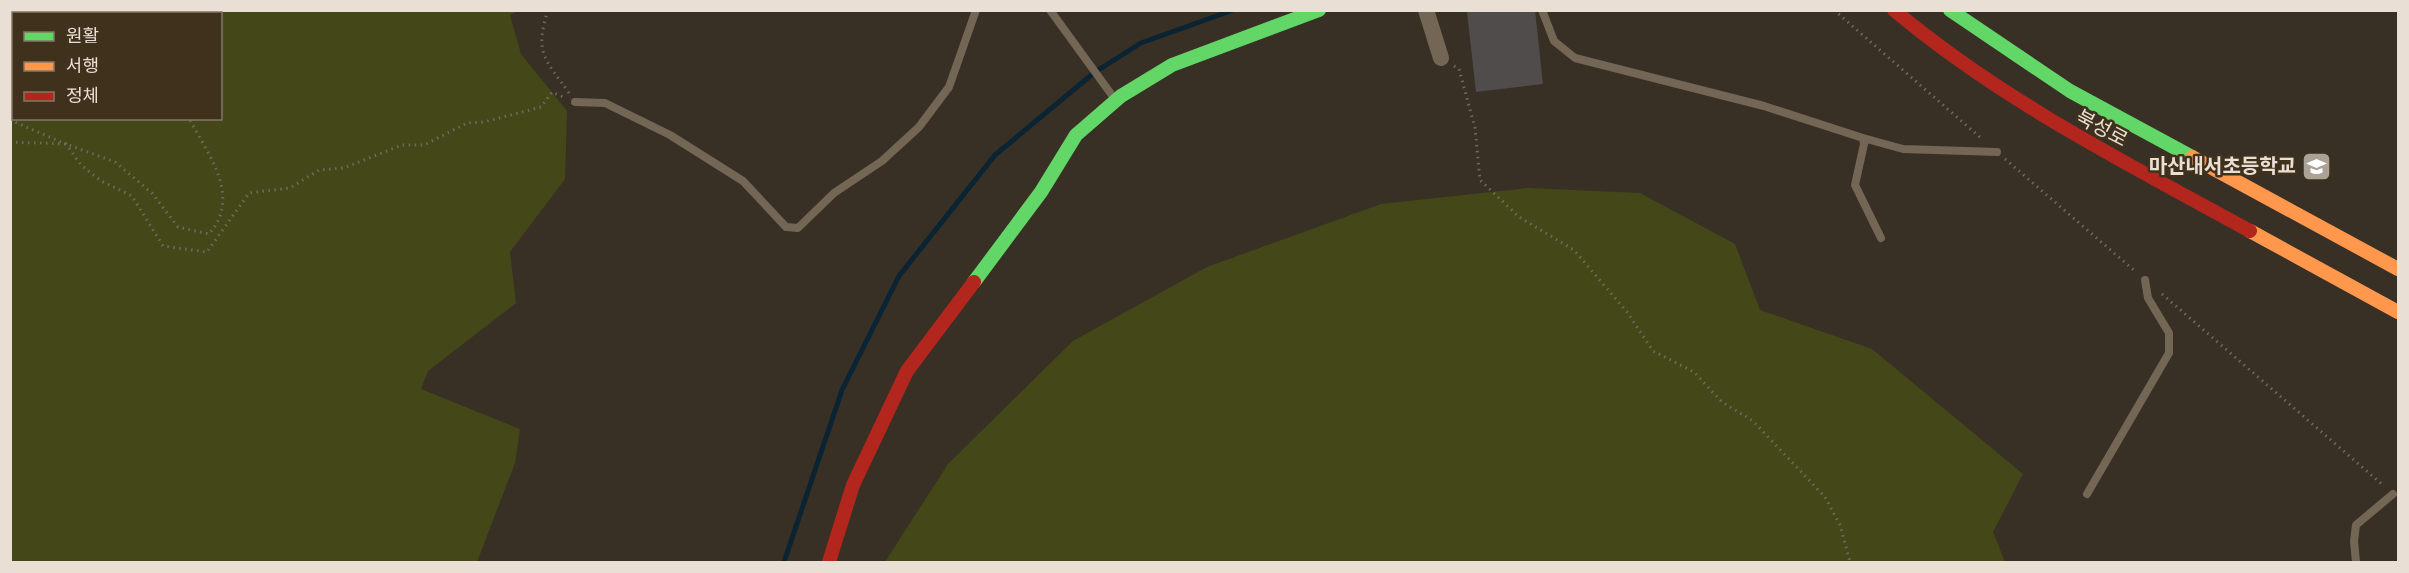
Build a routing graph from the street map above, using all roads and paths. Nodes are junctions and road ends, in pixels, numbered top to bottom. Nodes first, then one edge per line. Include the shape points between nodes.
1 (16, 10) edge
2 (548, 10) edge
3 (976, 10) edge
4 (1050, 10) edge
5 (1319, 10) edge
6 (1426, 10) edge
7 (1542, 10) edge
8 (1834, 10) edge
9 (1894, 10) edge
10 (1950, 10) edge
11 (10, 11) edge
12 (1441, 58) joint
13 (1112, 96) junction
14 (575, 102) junction
15 (10, 120) edge
16 (190, 120) edge
17 (1863, 138) junction
18 (10, 142) edge
19 (66, 144) junction
20 (1997, 152) junction
21 (1881, 238) dead end
22 (2398, 269) edge
23 (2145, 280) junction
24 (2398, 312) edge
25 (2087, 494) dead end
26 (2393, 494) joint
27 (829, 562) edge
28 (1850, 562) edge
29 (2356, 562) edge

1 - 11 path
2 - 14 path via 540,34 543,57
3 - 14 lane via 949,87 919,127 882,161 834,193 798,228 786,227 743,181 670,135 605,104
4 - 13 lane
5 - 13 main road via 1172,65
6 - 12 street
7 - 17 lane via 1554,41 1575,58 1764,106
8 - 20 path
9 - 24 main road, 북성로 via 1920,32 2059,126
10 - 22 main road, 북성로 via 2070,91
12 - 28 path via 1459,69 1475,128 1480,180 1519,217 1574,250 1627,312 1653,351 1694,372 1722,402 1753,421 1825,496 1840,525
13 - 27 main road via 1076,135 1041,192 907,372 853,485
14 - 19 path via 552,92 541,107 467,123 424,146 402,145 344,168 320,170 290,188 249,192 207,252 163,246 132,196 101,181 81,165
15 - 19 path
16 - 19 path via 218,169 223,195 220,221 209,234 178,227 152,193 115,162
17 - 20 lane via 1903,149
17 - 21 lane via 1855,184
18 - 19 path
20 - 23 path
23 - 25 lane via 2148,298 2169,333 2169,353
23 - 26 path
26 - 29 lane via 2356,525

